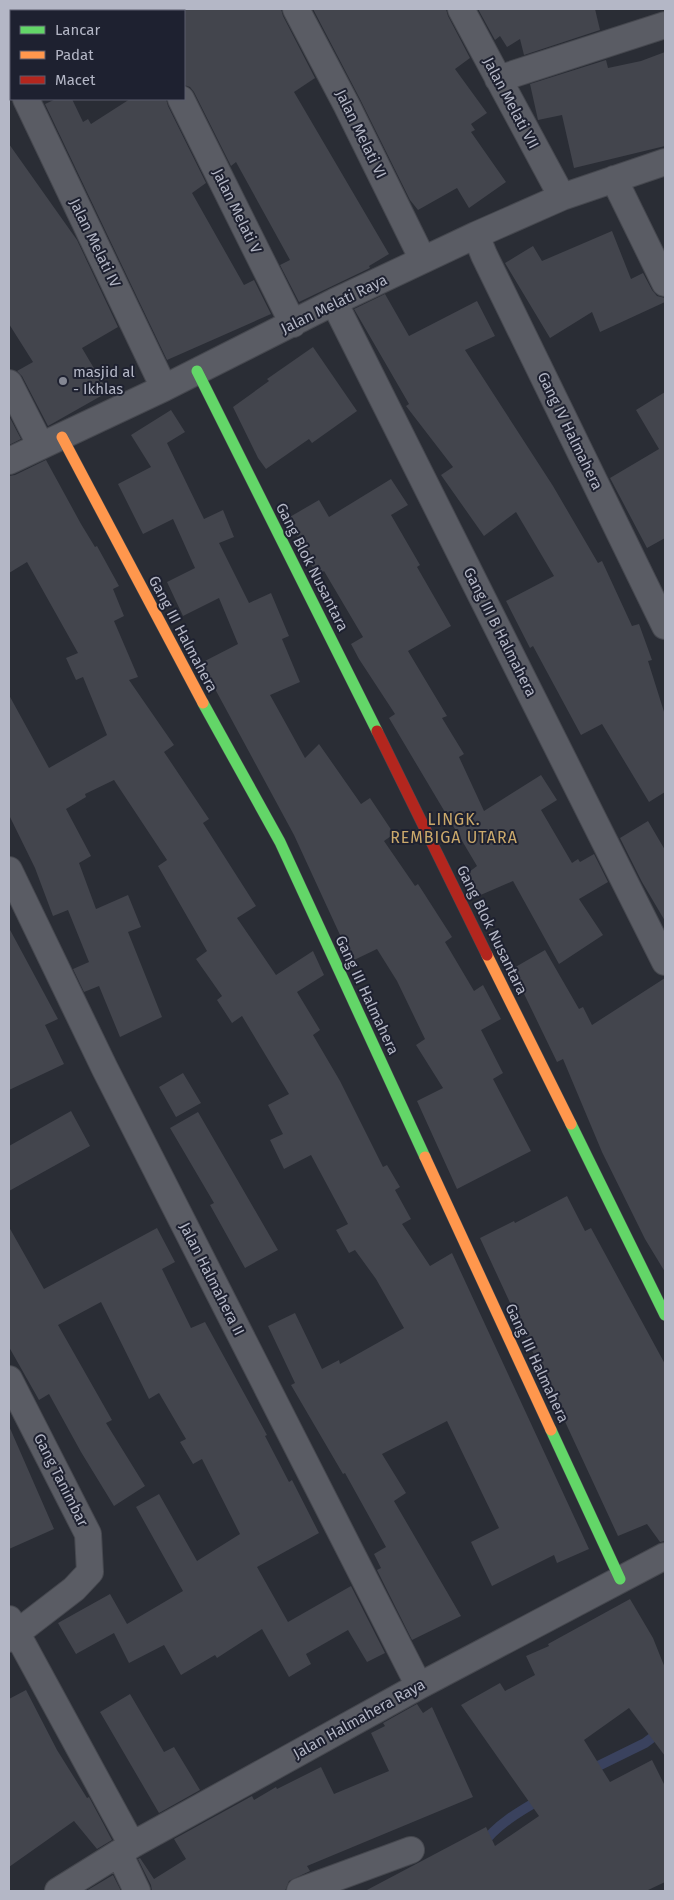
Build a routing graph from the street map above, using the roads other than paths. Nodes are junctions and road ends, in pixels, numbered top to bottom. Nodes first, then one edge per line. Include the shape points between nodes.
1 (296, 9) edge
2 (461, 9) edge
3 (665, 25) edge
4 (498, 79) junction
5 (26, 100) edge
6 (181, 100) edge
7 (665, 162) edge
8 (614, 179) junction
9 (562, 197) junction
10 (476, 235) junction
11 (423, 260) junction
12 (665, 283) edge
13 (334, 302) junction
14 (293, 324) junction
15 (197, 371) junction
16 (9, 383) edge
17 (164, 388) junction
18 (51, 441) junction
19 (9, 462) edge
20 (665, 626) edge
21 (9, 870) edge
22 (665, 962) edge
23 (665, 1315) edge
24 (9, 1379) edge
25 (665, 1556) edge
26 (620, 1579) junction
27 (11, 1631) edge
28 (419, 1686) junction
29 (126, 1849) junction
30 (411, 1850) dead end
31 (58, 1891) edge
32 (138, 1891) edge
33 (300, 1891) edge

1 - 11 street, Jalan Melati VI
2 - 4 street, Jalan Melati VII
3 - 4 street
4 - 9 street, Jalan Melati VII
5 - 17 street, Jalan Melati IV
6 - 14 street, Jalan Melati V
7 - 8 street, Jalan Melati Raya
8 - 9 street, Jalan Melati Raya
8 - 12 street
9 - 10 street, Jalan Melati Raya
10 - 11 street, Jalan Melati Raya
10 - 20 street, Gang IV Halmahera
11 - 13 street, Jalan Melati Raya
13 - 14 street, Jalan Melati Raya
13 - 22 street, Gang III B Halmahera
14 - 15 street, Jalan Melati Raya
15 - 17 street, Jalan Melati Raya
15 - 23 street, Gang Blok Nusantara
16 - 18 street
17 - 18 street, Jalan Melati Raya
18 - 19 street, Jalan Melati Raya
18 - 26 street, Gang III Halmahera via 280,842
21 - 28 street, Jalan Halmahera II via 105,1068
24 - 27 street, Gang Tanimbar via 88,1534 90,1572 74,1589
25 - 26 street, Jalan Halmahera Raya
26 - 28 street, Jalan Halmahera Raya
27 - 29 street
28 - 29 street, Jalan Halmahera Raya
29 - 31 street, Jalan Halmahera Raya
29 - 32 street
30 - 33 street

